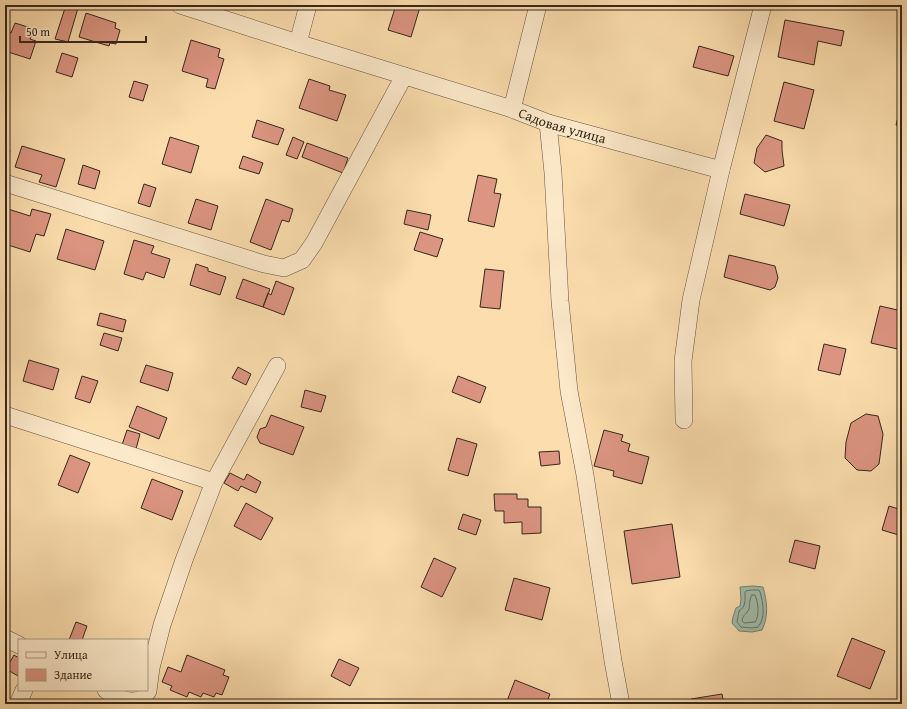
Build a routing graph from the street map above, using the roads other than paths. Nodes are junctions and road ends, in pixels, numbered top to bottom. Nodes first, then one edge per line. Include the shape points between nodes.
1 (180, 5) edge
2 (308, 5) edge
3 (538, 5) edge
4 (763, 5) edge
5 (298, 43) junction
6 (404, 76) junction
7 (512, 109) junction
8 (548, 123) junction
9 (721, 170) junction
10 (5, 183) edge
11 (276, 366) dead end
12 (5, 415) edge
13 (684, 420) dead end
14 (214, 482) junction
15 (5, 638) edge
16 (18, 644) edge
17 (24, 691) edge
18 (108, 691) edge
19 (148, 691) edge
20 (148, 691) edge
21 (18, 704) edge
22 (621, 704) edge

1 - 5 street
2 - 5 street
3 - 7 street
4 - 9 street
5 - 6 street, Садовая улица
6 - 7 street, Садовая улица
6 - 10 street via 314,243 302,260 284,268 264,264
7 - 8 street, Садовая улица
8 - 9 street, Садовая улица
8 - 22 street via 569,391 585,475 612,661
9 - 13 street via 691,300 683,361
11 - 14 street
12 - 14 street
14 - 20 street via 162,625
15 - 16 street
17 - 21 street
18 - 19 street via 132,702 142,699

